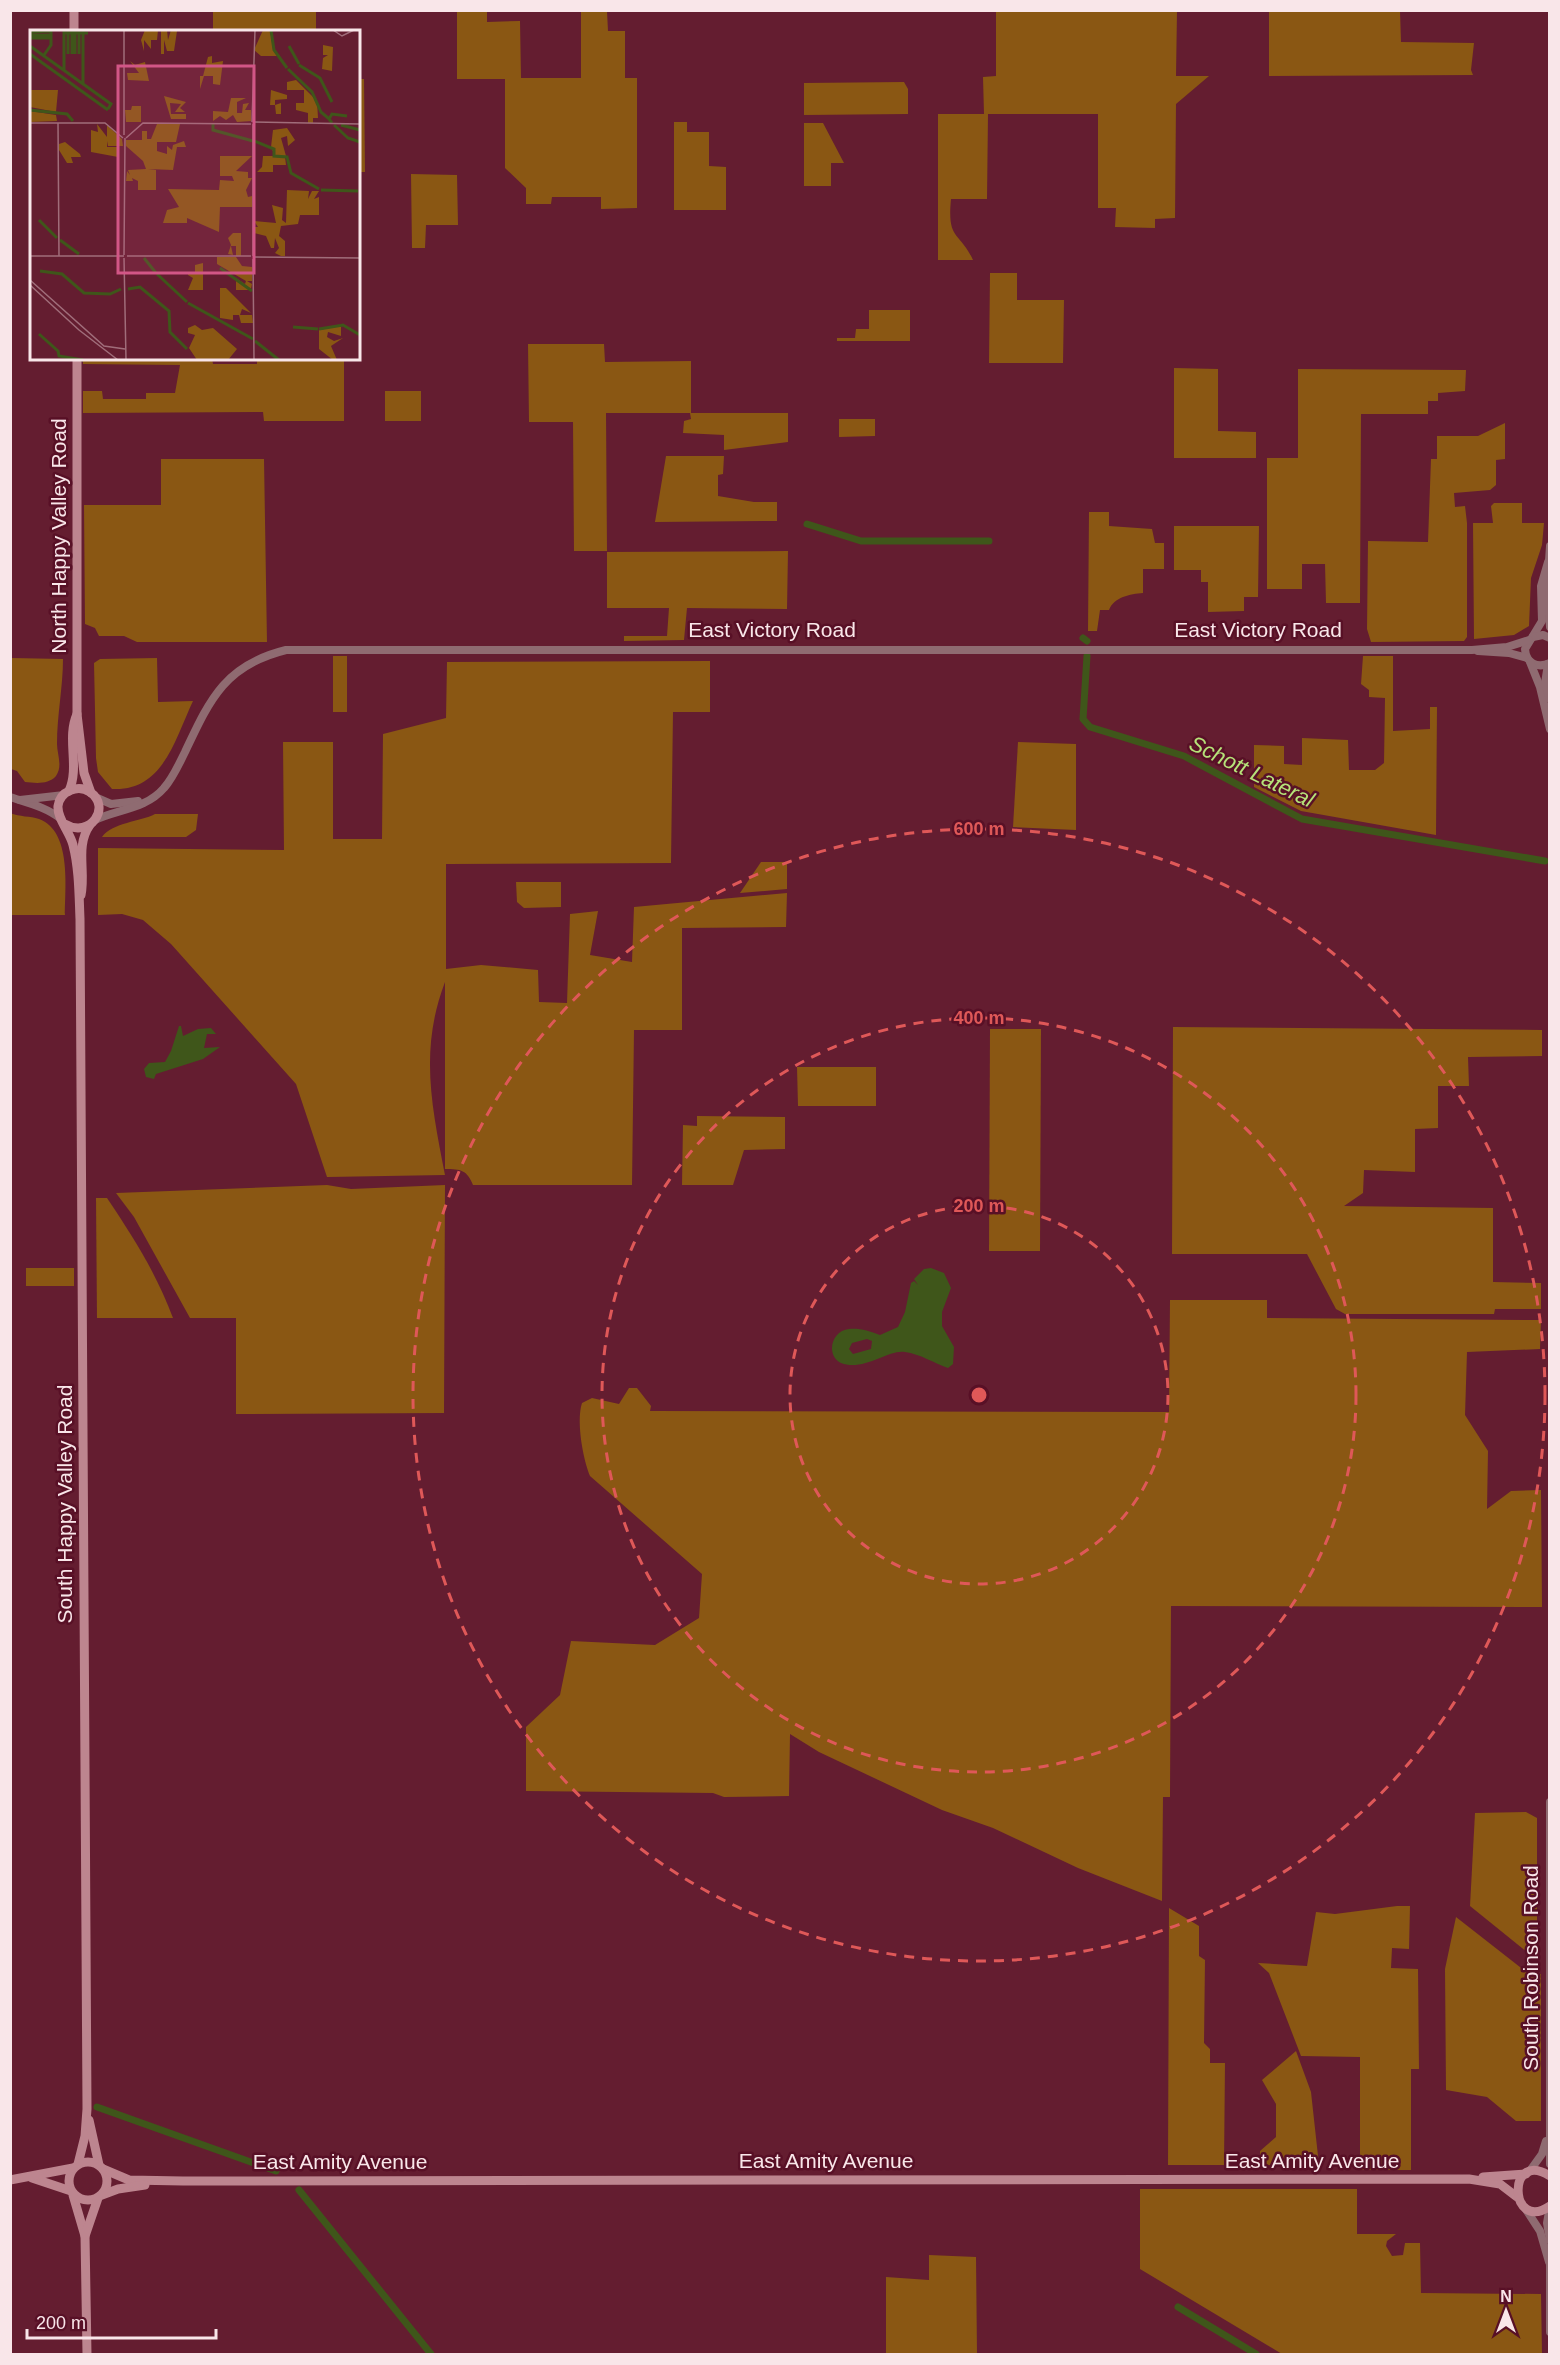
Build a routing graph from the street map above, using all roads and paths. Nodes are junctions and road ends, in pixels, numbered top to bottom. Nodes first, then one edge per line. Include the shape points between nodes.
1 (74, 10) edge
2 (74, 30) edge
3 (77, 360) edge
4 (1550, 546) edge
5 (1548, 562) junction
6 (1550, 627) edge
7 (1550, 638) edge
8 (1531, 639) junction
9 (1472, 650) junction
10 (1529, 660) junction
11 (1549, 664) edge
12 (1550, 699) edge
13 (77, 714) junction
14 (1550, 729) edge
15 (66, 793) junction
16 (93, 795) junction
17 (10, 797) edge
18 (20, 800) junction
19 (147, 801) junction
20 (63, 821) junction
21 (92, 823) junction
22 (79, 900) junction
23 (1550, 1802) edge
24 (87, 2109) junction
25 (1548, 2135) edge
26 (1550, 2164) edge
27 (75, 2166) junction
28 (101, 2167) junction
29 (1528, 2173) junction
30 (1550, 2176) edge
31 (29, 2178) junction
32 (1469, 2179) junction
33 (10, 2180) edge
34 (183, 2181) junction
35 (72, 2192) junction
36 (100, 2196) junction
37 (1517, 2197) junction
38 (1550, 2206) edge
39 (1525, 2208) junction
40 (86, 2236) junction
41 (1550, 2240) edge
42 (1549, 2260) edge
43 (1550, 2332) edge
44 (87, 2355) edge

1 - 2 main road
3 - 13 main road, North Happy Valley Road
4 - 5 street
5 - 6 street
5 - 8 street via 1541,586 1542,621
7 - 8 street, East Victory Road via 1543,635
8 - 9 street, East Victory Road via 1506,647
8 - 10 street via 1526,649
9 - 10 street, East Victory Road via 1515,654
9 - 19 street, East Victory Road via 286,650 245,665 219,688 174,774 165,788
10 - 11 street, East Victory Road via 1539,666
10 - 14 street
11 - 12 street via 1545,683
13 - 15 main road, North Happy Valley Road via 73,732 75,771
13 - 16 main road, North Happy Valley Road via 84,773
15 - 16 main road via 81,789
15 - 18 street
15 - 20 main road via 58,806
16 - 19 street via 111,804
16 - 21 main road via 99,807
17 - 18 street
18 - 20 street via 46,808
19 - 21 street, East Victory Road
20 - 21 main road via 77,829
20 - 22 main road via 73,844
21 - 22 main road via 81,843 83,883
22 - 24 main road, South Happy Valley Road
23 - 25 street, South Robinson Road
24 - 27 main road, South Happy Valley Road via 85,2136
24 - 28 main road, South Happy Valley Road
25 - 26 street, South Robinson Road
25 - 29 street, South Robinson Road via 1542,2154
27 - 28 main road via 89,2162
27 - 31 main road
27 - 35 main road via 68,2179
28 - 34 main road, East Amity Avenue via 129,2180
28 - 36 main road via 107,2185
29 - 30 main road, East Amity Avenue via 1538,2171
29 - 32 main road, East Amity Avenue
29 - 37 main road via 1518,2183
31 - 33 main road
31 - 35 main road
32 - 34 main road, East Amity Avenue
32 - 37 main road, East Amity Avenue via 1500,2184
34 - 36 main road, East Amity Avenue via 118,2188
35 - 36 main road via 87,2201
35 - 40 main road
36 - 40 main road
37 - 39 main road
38 - 39 main road via 1539,2211
38 - 41 street via 1546,2223
39 - 42 street via 1540,2231
40 - 44 main road
42 - 43 street

